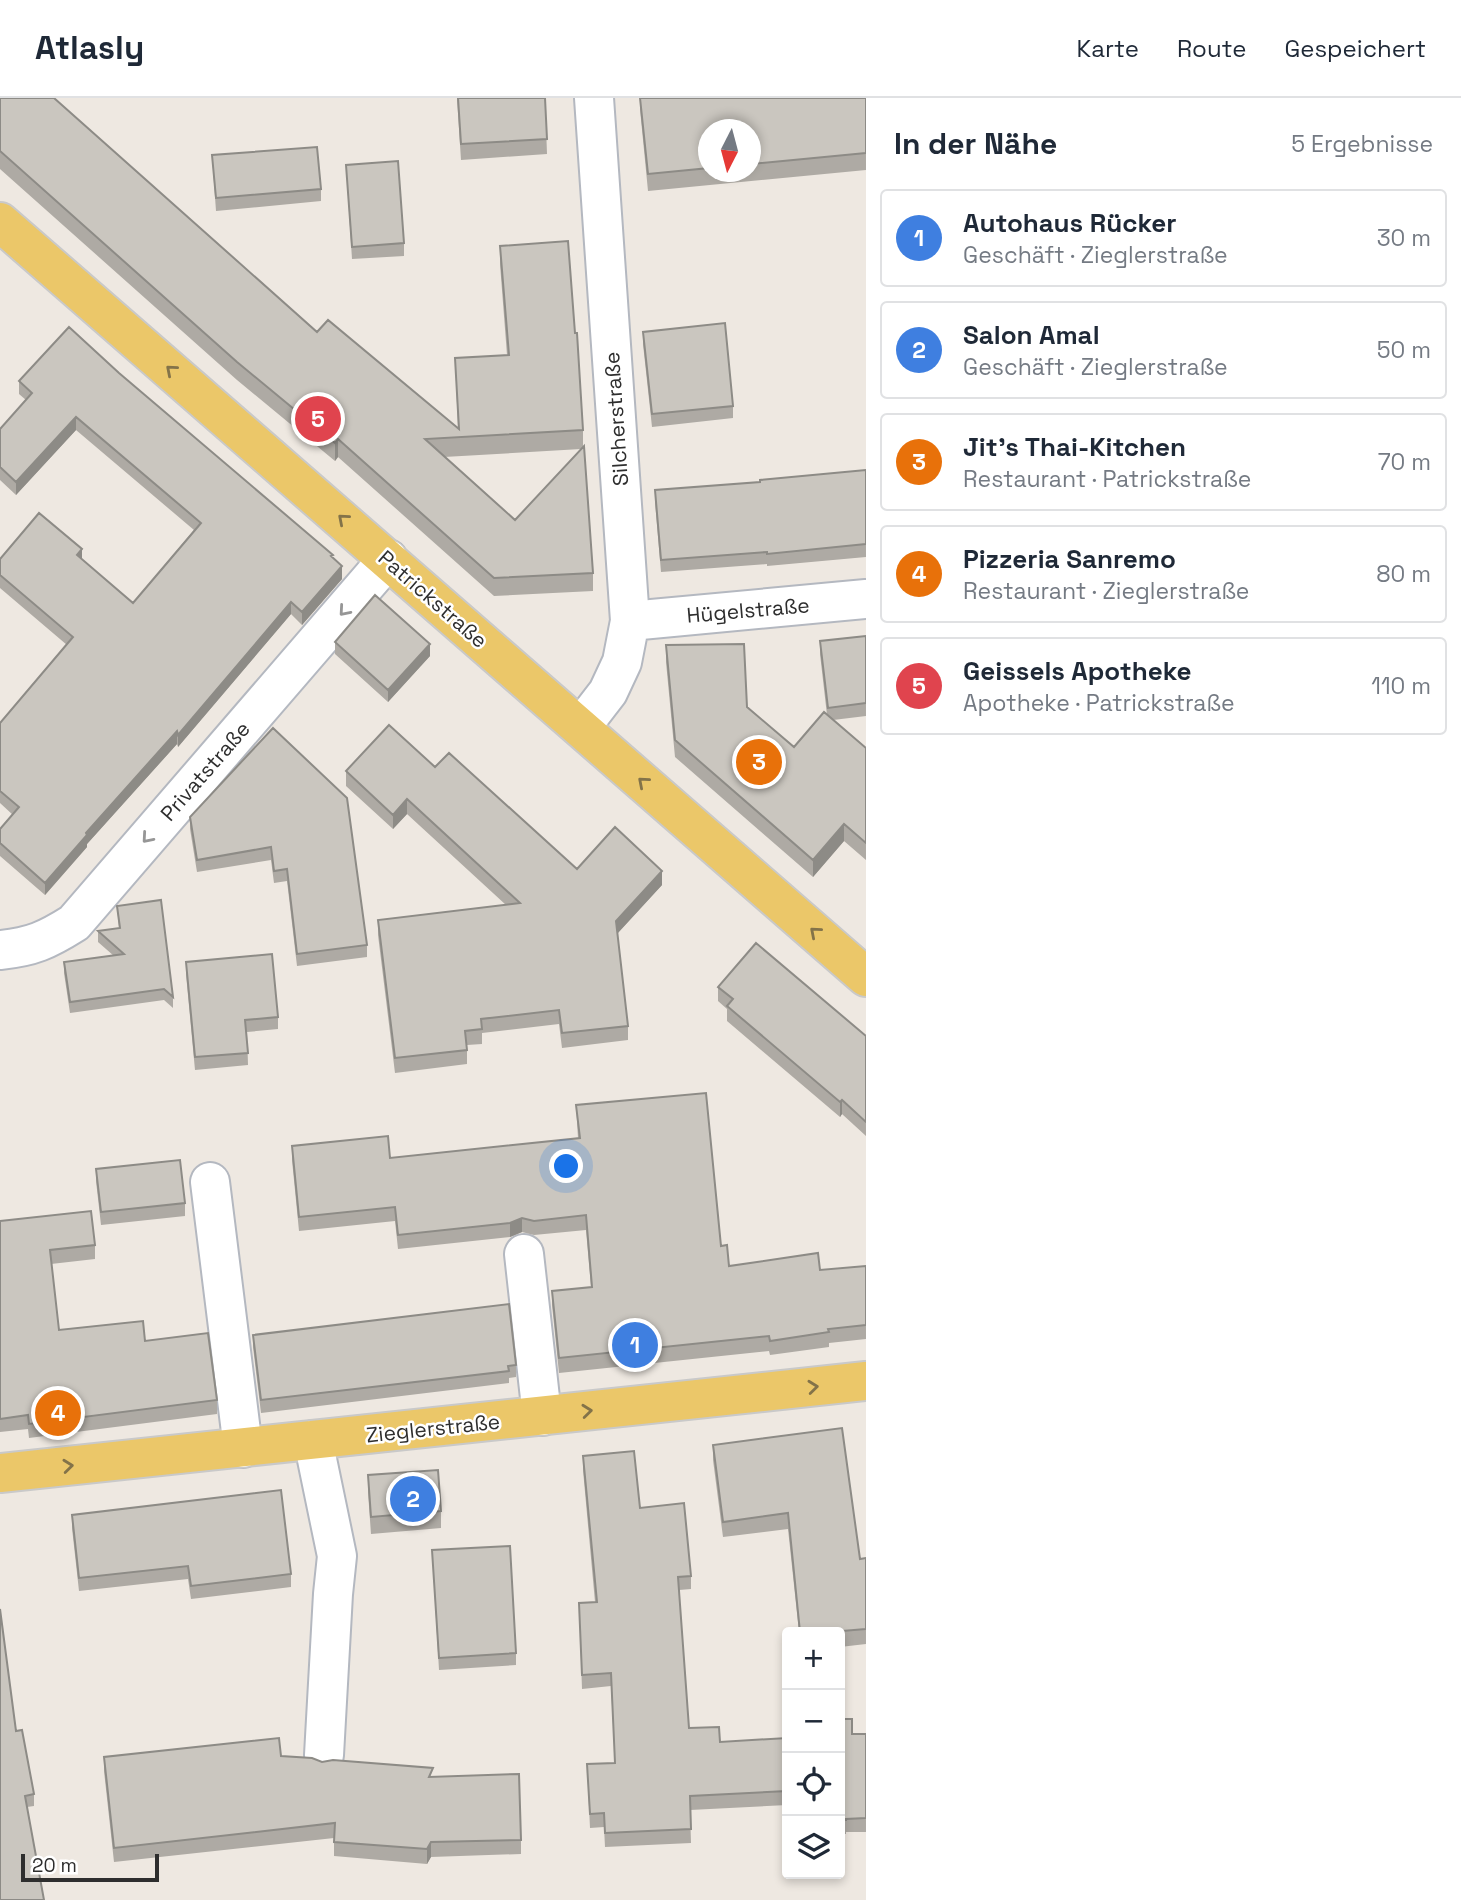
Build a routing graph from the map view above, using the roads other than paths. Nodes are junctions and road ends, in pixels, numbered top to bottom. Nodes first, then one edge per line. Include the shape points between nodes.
1 (594, 98) edge
2 (0, 222) edge
3 (388, 559) junction
4 (866, 599) edge
5 (630, 621) junction
6 (581, 727) junction
7 (0, 950) edge
8 (866, 976) edge
9 (210, 1182) dead end
10 (524, 1254) dead end
11 (866, 1381) edge
12 (542, 1416) junction
13 (313, 1440) junction
14 (243, 1448) junction
15 (0, 1473) edge
16 (324, 1755) dead end

1 - 5 street, Silcherstraße
3 -> 2 main road, Patrickstraße
3 - 6 main road, Patrickstraße
3 -> 7 street, Privatstraße via 74,923 51,938
4 - 5 street, Hügelstraße
5 - 6 street, Silcherstraße via 622,662 608,692
8 -> 6 main road, Patrickstraße
9 - 14 street
10 - 12 street
12 -> 11 main road, Zieglerstraße
12 - 13 main road, Zieglerstraße
13 - 14 main road, Zieglerstraße
13 - 16 street via 337,1556
15 -> 14 main road, Zieglerstraße

